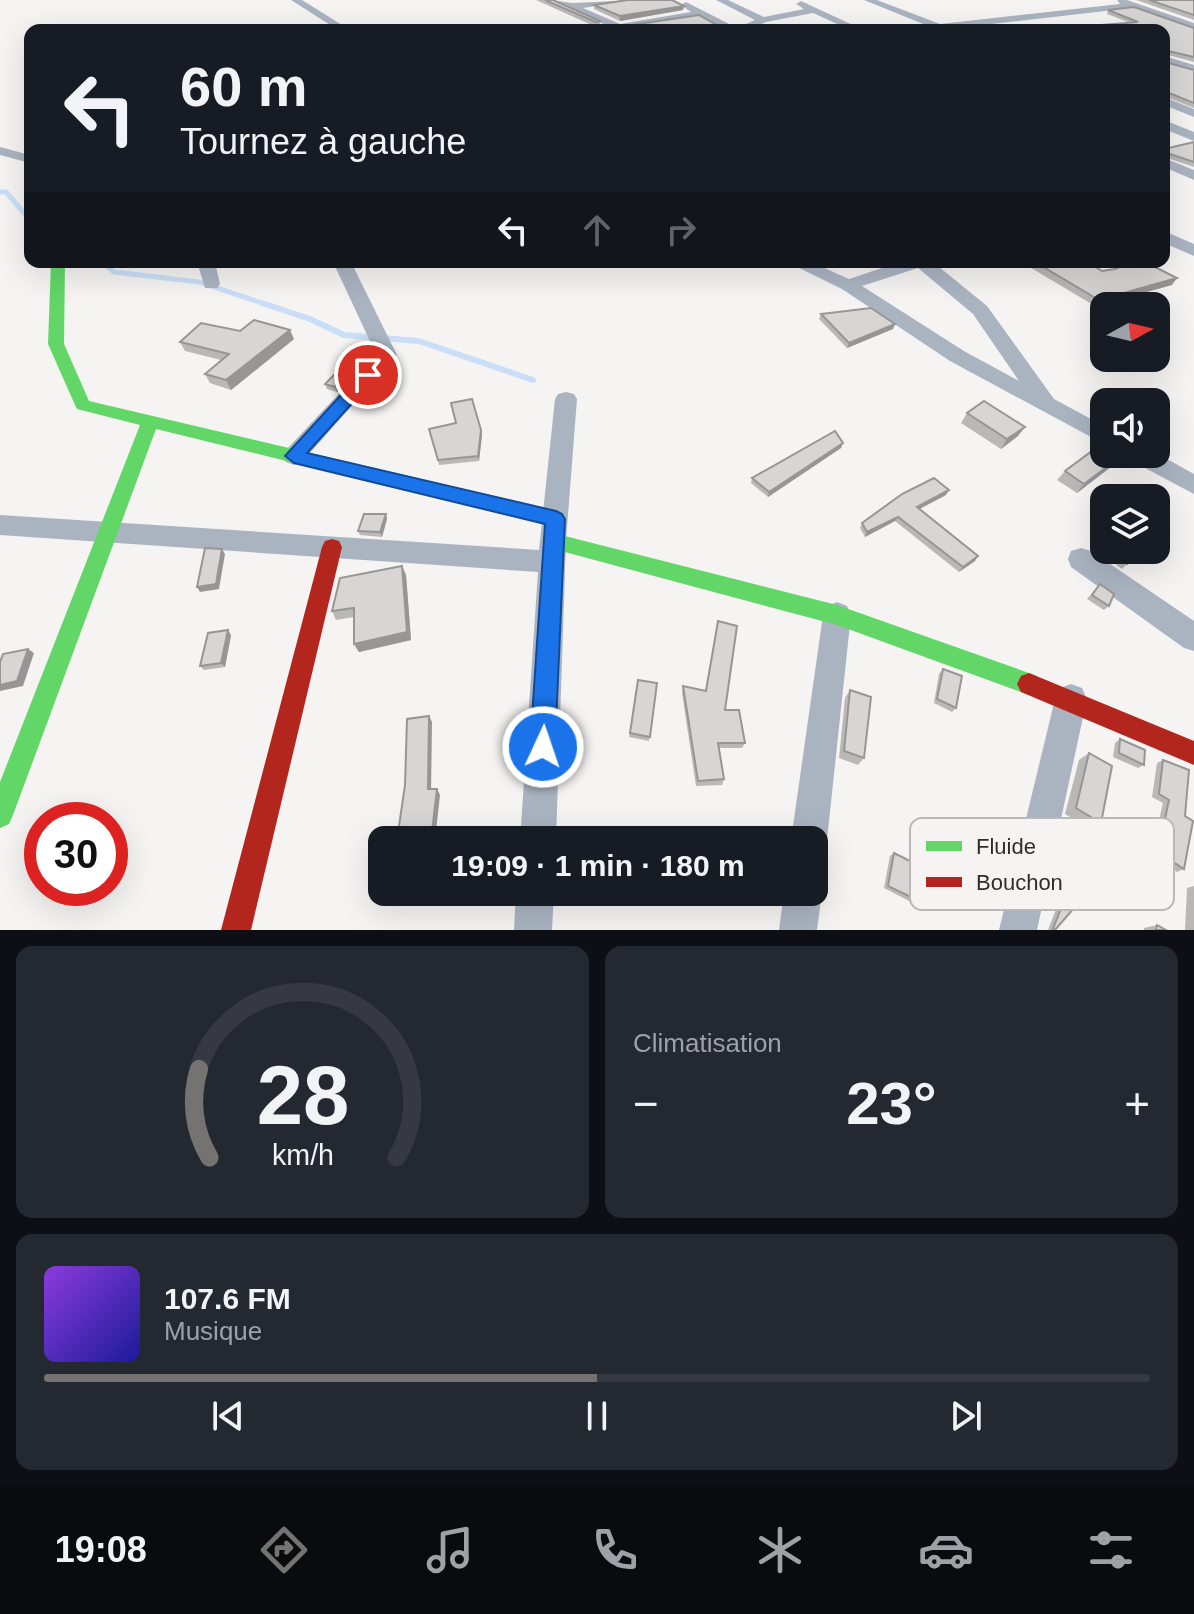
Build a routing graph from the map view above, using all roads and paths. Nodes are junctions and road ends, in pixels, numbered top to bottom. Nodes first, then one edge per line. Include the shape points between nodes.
1 (296, 0) edge
2 (556, 0) edge
3 (631, 0) edge
4 (676, 0) edge
5 (721, 0) edge
6 (791, 0) edge
7 (869, 0) edge
8 (1116, 0) edge
9 (1133, 5) junction
10 (571, 6) junction
11 (813, 10) junction
12 (700, 13) junction
13 (1194, 13) edge
14 (1167, 16) junction
15 (335, 24) edge
16 (612, 24) edge
17 (642, 24) edge
18 (721, 24) edge
19 (762, 24) edge
20 (845, 24) edge
21 (933, 24) edge
22 (977, 24) edge
23 (1193, 26) edge
24 (1170, 29) edge
25 (1170, 61) edge
26 (1194, 69) edge
27 (1179, 93) edge
28 (1170, 94) edge
29 (1170, 103) edge
30 (1194, 113) edge
31 (1170, 127) edge
32 (1194, 137) edge
33 (0, 151) edge
34 (24, 157) edge
35 (1170, 165) edge
36 (1194, 176) edge
37 (1170, 239) edge
38 (1194, 251) edge
39 (58, 268) edge
40 (207, 268) edge
41 (345, 268) edge
42 (810, 268) edge
43 (901, 268) edge
44 (928, 268) edge
45 (211, 284) dead end
46 (848, 285) junction
47 (566, 399) dead end
48 (1047, 404) junction
49 (150, 422) junction
50 (1090, 428) edge
51 (294, 456) junction
52 (1163, 468) edge
53 (1194, 485) edge
54 (0, 525) edge
55 (108, 532) junction
56 (554, 540) junction
57 (332, 547) junction
58 (1081, 559) dead end
59 (837, 615) junction
60 (1194, 638) edge
61 (1071, 699) junction
62 (1194, 753) edge
63 (0, 815) edge
64 (1044, 818) edge
65 (539, 826) edge
66 (811, 826) edge
67 (534, 906) edge
68 (801, 906) edge
69 (1023, 910) edge
70 (236, 930) edge
71 (533, 930) edge
72 (798, 930) edge
73 (1018, 930) edge

1 - 15 street
2 - 10 street
3 - 10 street
4 - 12 street
5 - 19 street
6 - 11 street
7 - 21 street
8 - 9 street
9 - 14 street
9 - 22 street
10 - 16 street
11 - 19 street
11 - 20 street
12 - 17 street
12 - 18 street
13 - 14 street
14 - 23 street
23 - 24 street
25 - 26 street
27 - 28 street
29 - 30 street
31 - 32 street
33 - 34 street
35 - 36 street
37 - 38 street
39 - 49 street via 56,344 83,405
40 - 45 street
41 - 51 street via 387,355
42 - 46 street
43 - 46 street
44 - 48 street via 980,310
46 - 48 street via 957,356
47 - 56 street
48 - 50 street
49 - 51 street
49 - 55 street
51 - 56 street
52 - 53 street
54 - 55 street
55 - 57 street
55 - 63 street
56 - 57 street
56 - 59 street
56 - 65 street
57 - 70 street
58 - 60 street
59 - 61 street
59 - 66 street
61 - 62 street
61 - 64 street
67 - 71 street
68 - 72 street
69 - 73 street

